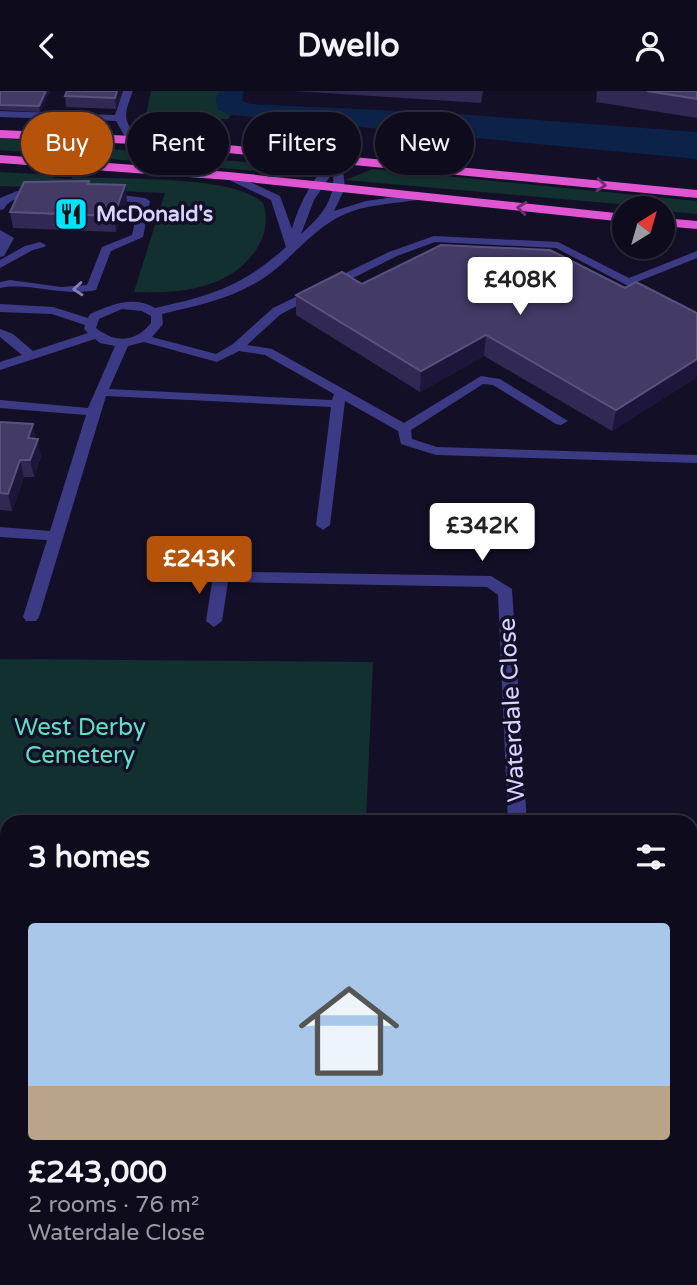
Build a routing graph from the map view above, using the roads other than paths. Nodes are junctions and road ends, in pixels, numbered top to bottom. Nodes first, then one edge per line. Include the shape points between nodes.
1 (128, 91) edge
2 (0, 114) edge
3 (118, 118) junction
4 (127, 133) edge
5 (0, 134) edge
6 (127, 140) edge
7 (0, 159) edge
8 (361, 163) edge
9 (324, 175) edge
10 (339, 175) edge
11 (229, 176) junction
12 (314, 186) junction
13 (340, 188) junction
14 (48, 194) edge
15 (697, 194) edge
16 (90, 196) edge
17 (417, 197) junction
18 (0, 207) edge
19 (612, 217) edge
20 (676, 223) edge
21 (697, 225) edge
22 (320, 226) junction
23 (0, 233) edge
24 (40, 245) dead end
25 (292, 247) junction
26 (0, 254) edge
27 (393, 254) junction
28 (697, 254) edge
29 (434, 255) edge
30 (542, 257) edge
31 (582, 258) junction
32 (0, 265) edge
33 (628, 282) junction
34 (0, 285) edge
35 (667, 304) edge
36 (0, 308) edge
37 (155, 312) junction
38 (92, 329) junction
39 (0, 333) edge
40 (144, 338) junction
41 (123, 343) junction
42 (237, 347) junction
43 (31, 356) junction
44 (0, 366) edge
45 (101, 392) junction
46 (339, 398) junction
47 (0, 404) edge
48 (93, 412) junction
49 (561, 421) dead end
50 (404, 429) junction
51 (697, 459) edge
52 (323, 526) dead end
53 (0, 532) edge
54 (55, 536) junction
55 (196, 576) dead end
56 (220, 577) junction
57 (31, 617) dead end
58 (215, 621) dead end
59 (518, 815) edge

1 - 3 lane
2 - 3 lane
3 - 4 lane
5 - 6 highway
7 - 11 highway
8 -> 15 highway
9 - 12 lane
10 - 13 lane
11 - 12 highway
11 - 25 lane via 276,198
12 - 13 highway
12 - 25 lane
13 - 17 highway
13 - 22 lane
14 - 18 lane via 21,194 3,201
16 -> 34 lane via 145,201 137,237 106,249 92,288
19 -> 17 highway
17 - 22 lane via 340,212
20 - 21 highway
22 - 25 lane
23 - 26 lane via 8,238
24 - 32 lane via 27,247
25 - 37 lane via 245,283 211,299
27 - 29 lane
27 - 31 lane via 434,239 558,246
27 - 42 lane via 277,311
28 - 33 lane
30 - 31 lane
31 - 33 lane
33 - 35 lane
36 - 38 lane via 53,311
37 - 38 lane via 121,305 100,311
37 - 40 lane via 157,327
38 - 41 lane
38 - 43 lane
39 - 43 lane
40 - 41 lane
40 - 42 lane via 217,358
41 - 45 lane
42 - 46 lane via 268,352
43 - 44 lane
45 - 46 lane
45 - 48 lane
46 - 50 lane
46 - 52 lane
47 - 48 lane
48 - 54 lane
49 - 50 lane via 496,382 481,380
50 - 51 lane via 406,441 436,451
53 - 54 lane
54 - 57 lane
55 - 56 street, Waterdale Close
56 - 58 street
56 - 59 street, Waterdale Close via 491,582 506,593

